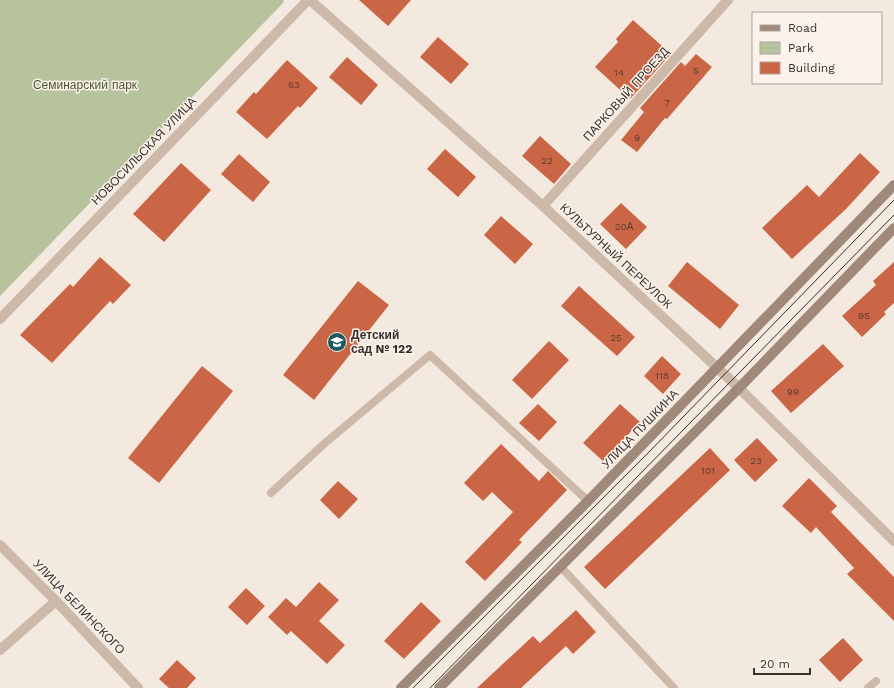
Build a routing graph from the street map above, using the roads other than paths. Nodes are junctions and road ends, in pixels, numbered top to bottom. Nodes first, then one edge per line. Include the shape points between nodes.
1 (309, 0) edge
2 (728, 0) edge
3 (894, 185) edge
4 (543, 206) junction
5 (894, 228) edge
6 (0, 319) edge
7 (717, 368) junction
8 (739, 388) junction
9 (272, 493) dead end
10 (588, 501) junction
11 (894, 541) edge
12 (0, 545) edge
13 (560, 566) junction
14 (56, 601) junction
15 (0, 650) edge
16 (876, 681) dead end
17 (138, 688) edge
18 (401, 688) edge
19 (439, 688) edge
20 (674, 688) edge
21 (868, 688) edge

1 - 4 street, КУЛЬТУРНЫЙ ПЕРЕУЛОК
1 - 6 street, НОВОСИЛЬСКАЯ УЛИЦА
2 - 4 street, ПАРКОВЫЙ ПРОЕЗД
3 - 7 main road, УЛИЦА ПУШКИНА
4 - 7 street, КУЛЬТУРНЫЙ ПЕРЕУЛОК
5 - 8 main road
7 - 8 street, КУЛЬТУРНЫЙ ПЕРЕУЛОК
7 - 10 main road, УЛИЦА ПУШКИНА
8 - 11 street, КУЛЬТУРНЫЙ ПЕРЕУЛОК
8 - 13 main road
9 - 10 lane via 326,443 430,355
10 - 18 main road, УЛИЦА ПУШКИНА
12 - 14 street, УЛИЦА БЕЛИНСКОГО
13 - 19 main road
13 - 20 lane
14 - 15 street
14 - 17 street, УЛИЦА БЕЛИНСКОГО
16 - 21 lane

